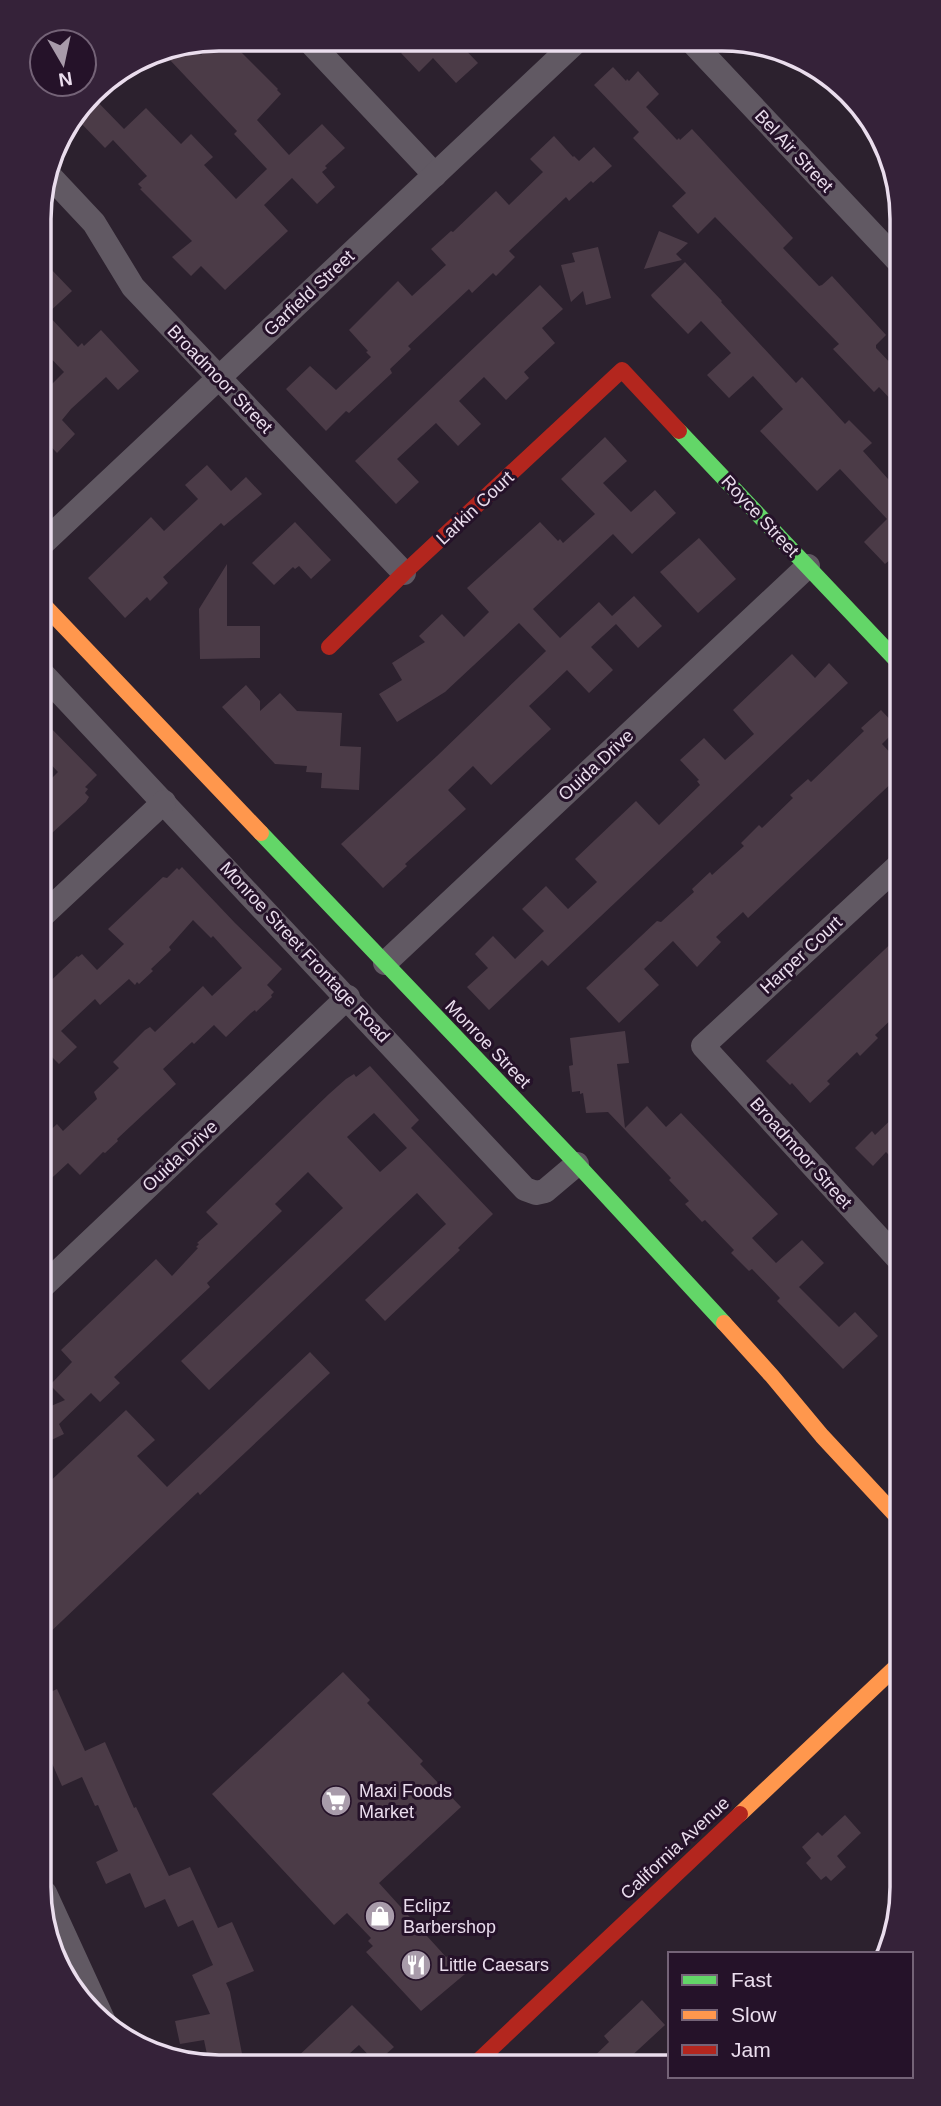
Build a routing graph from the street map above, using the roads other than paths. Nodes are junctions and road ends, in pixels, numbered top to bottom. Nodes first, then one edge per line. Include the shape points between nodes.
1 (318, 51) edge
2 (566, 51) edge
3 (700, 51) edge
4 (435, 176) junction
5 (55, 181) edge
6 (890, 253) edge
7 (622, 370) joint
8 (219, 377) junction
9 (51, 536) edge
10 (808, 566) junction
11 (404, 573) junction
12 (51, 613) edge
13 (329, 647) dead end
14 (890, 653) edge
15 (51, 682) edge
16 (164, 803) junction
17 (890, 873) edge
18 (51, 908) edge
19 (385, 963) junction
20 (348, 997) junction
21 (703, 1045) joint
22 (578, 1164) junction
23 (890, 1250) edge
24 (51, 1278) edge
25 (890, 1509) edge
26 (890, 1672) edge
27 (52, 1909) edge
28 (91, 1996) edge
29 (484, 2055) edge

1 - 4 street
2 - 4 street, Garfield Street
3 - 6 street, Bel Air Street
4 - 8 street, Garfield Street
5 - 8 street, Broadmoor Street via 94,223 133,288
7 - 10 main road, Royce Street
7 - 11 main road, Larkin Court
8 - 9 street, Garfield Street
8 - 11 street, Broadmoor Street
10 - 14 main road, Royce Street
10 - 19 street, Ouida Drive
11 - 13 main road, Larkin Court
12 - 19 main road, Monroe Street
15 - 16 street, Monroe Street Frontage Road
16 - 18 street
16 - 20 street, Monroe Street Frontage Road
17 - 21 street, Harper Court
19 - 22 main road, Monroe Street
20 - 22 street, Monroe Street Frontage Road via 525,1189 545,1191
20 - 24 street, Ouida Drive
21 - 23 street, Broadmoor Street
22 - 25 main road, Monroe Street
26 - 29 main road, California Avenue
27 - 28 street

